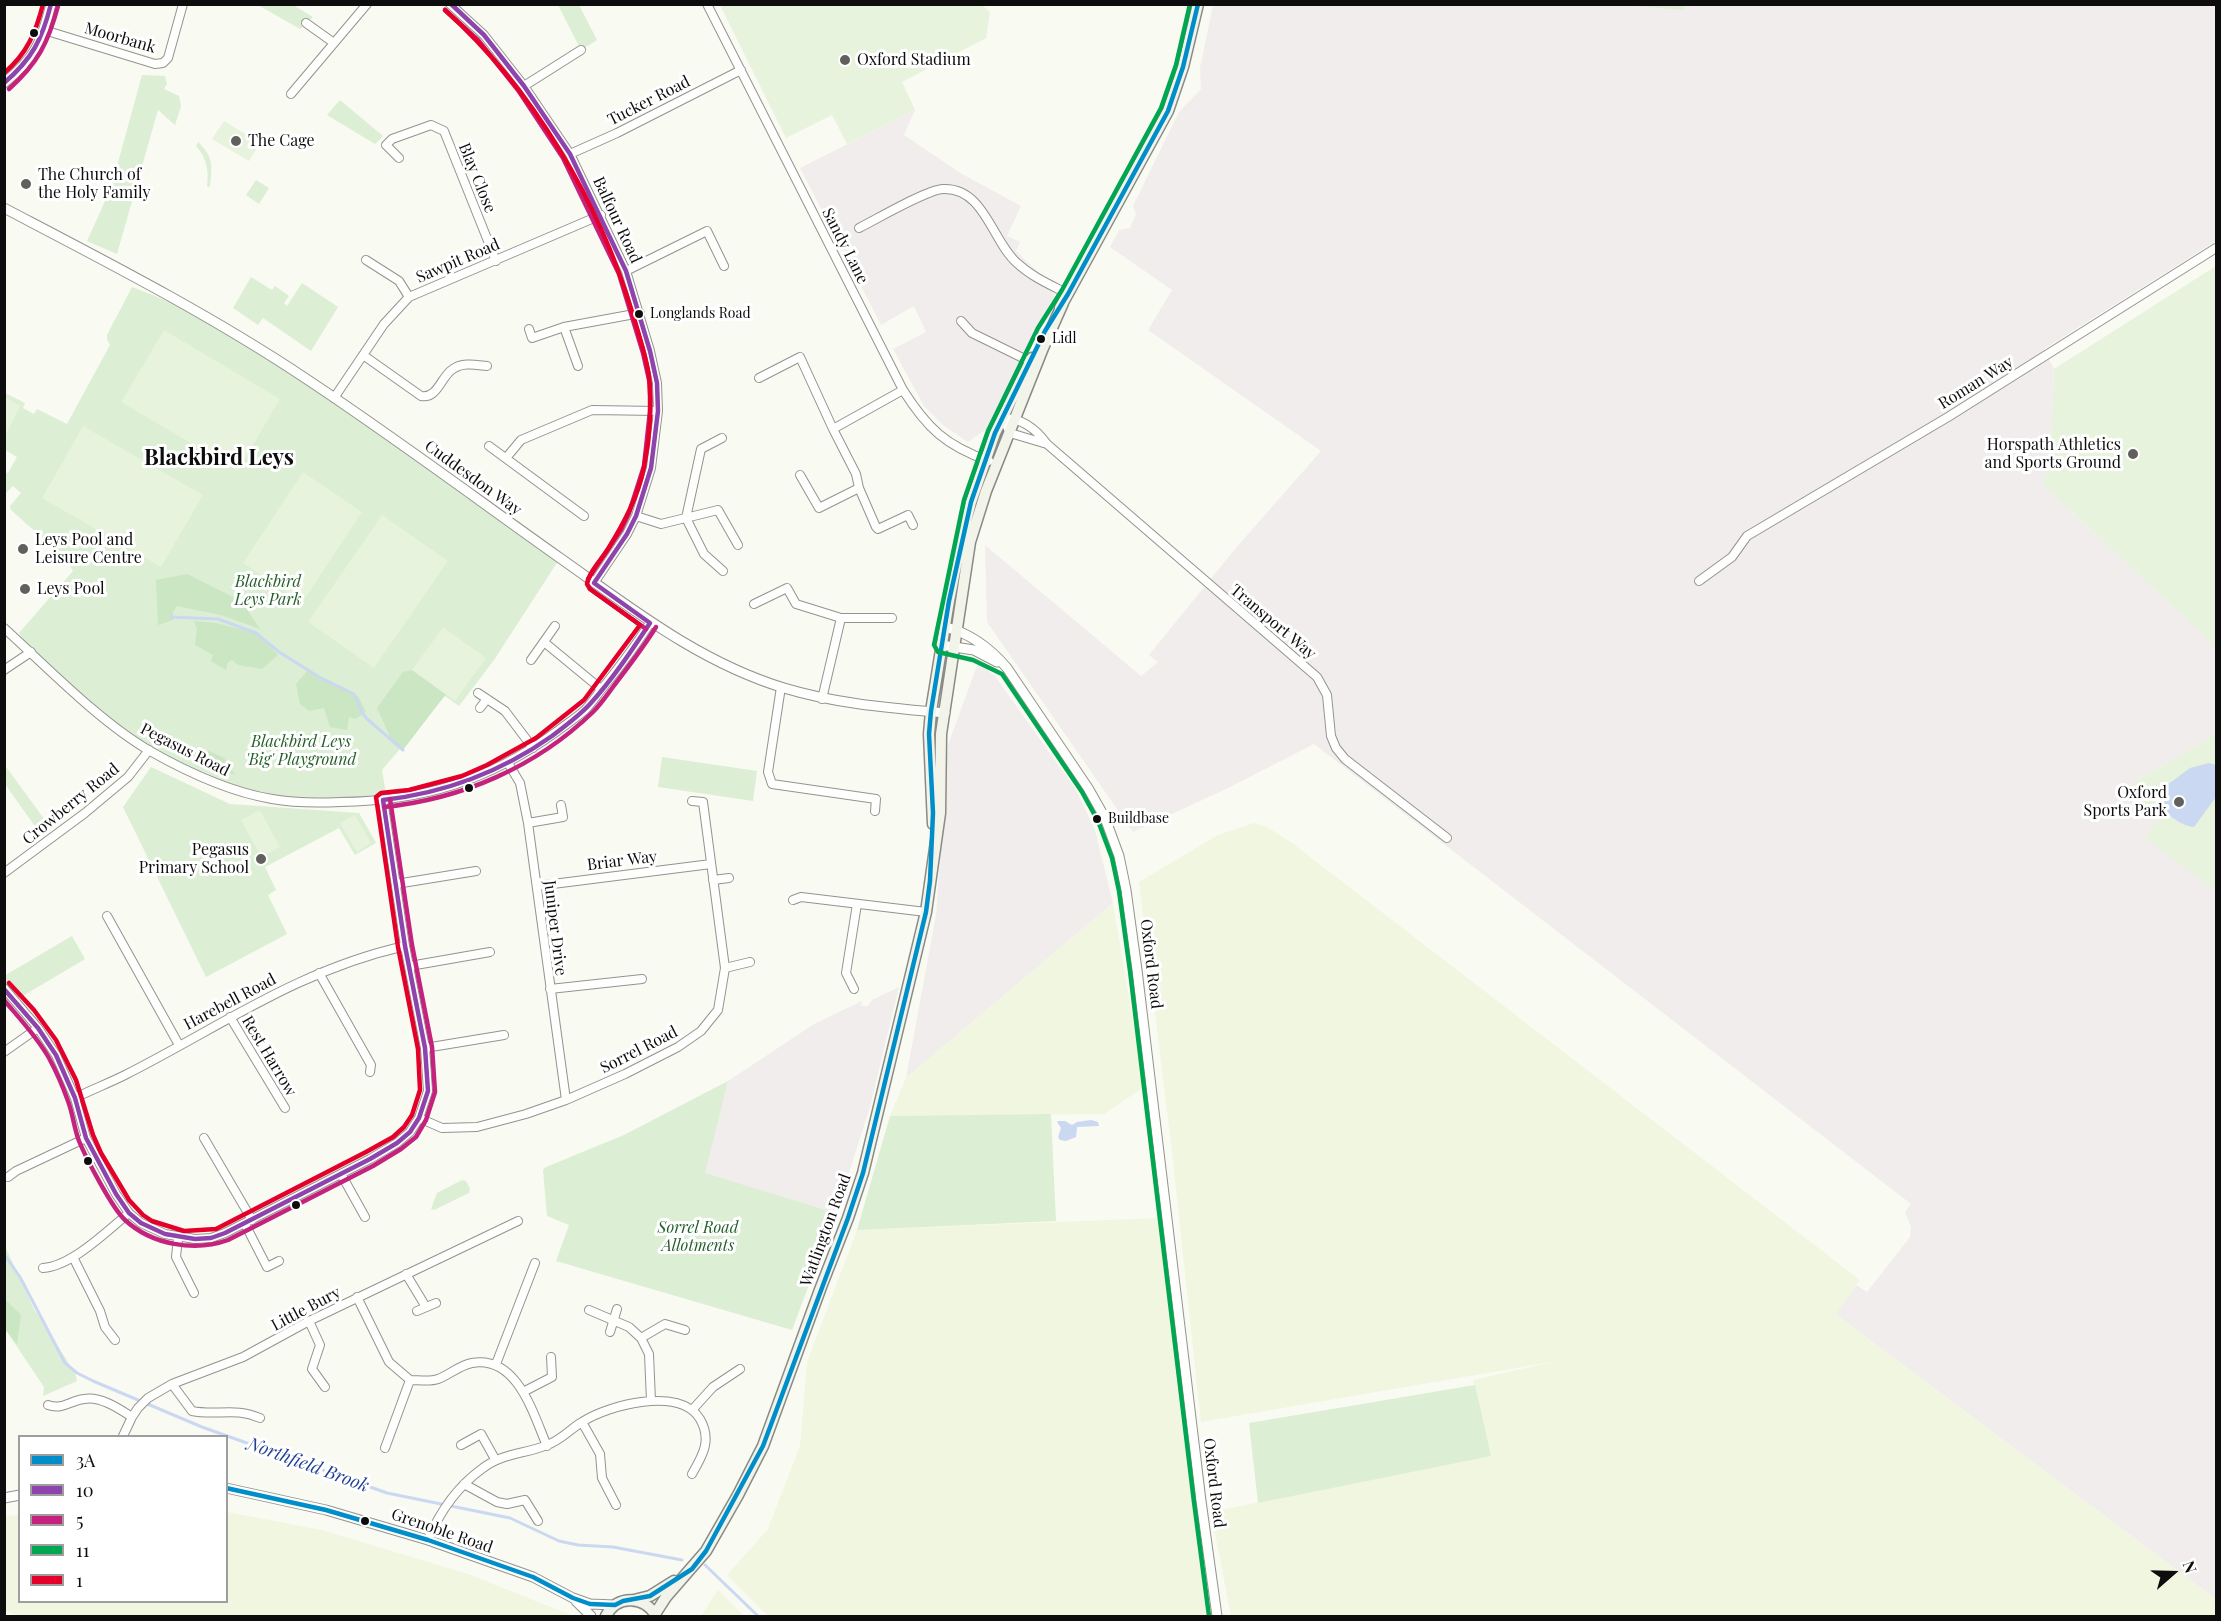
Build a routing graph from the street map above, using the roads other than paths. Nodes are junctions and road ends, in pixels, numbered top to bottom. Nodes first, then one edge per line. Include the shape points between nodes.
1 (51, 4) edge
2 (183, 4) edge
3 (367, 4) edge
4 (450, 4) edge
5 (707, 4) edge
6 (1198, 4) edge
7 (306, 23) dead end
8 (44, 30) junction
9 (334, 43) junction
10 (581, 50) dead end
11 (741, 70) junction
12 (4, 83) edge
13 (524, 86) junction
14 (291, 94) dead end
15 (570, 154) junction
16 (399, 158) dead end
17 (4, 208) edge
18 (601, 215) junction
19 (859, 228) dead end
20 (2217, 248) edge
21 (366, 260) dead end
22 (496, 261) junction
23 (724, 266) dead end
24 (626, 271) junction
25 (410, 297) junction
26 (1066, 298) junction
27 (640, 313) junction
28 (961, 321) dead end
29 (564, 327) junction
30 (529, 330) dead end
31 (363, 355) junction
32 (1033, 363) junction
33 (487, 366) dead end
34 (578, 366) dead end
35 (759, 378) dead end
36 (903, 390) junction
37 (334, 398) junction
38 (658, 411) junction
39 (1003, 418) junction
40 (1016, 418) junction
41 (833, 429) junction
42 (1010, 433) junction
43 (722, 438) dead end
44 (1047, 444) junction
45 (489, 446) dead end
46 (506, 458) junction
47 (986, 460) junction
48 (997, 464) junction
49 (800, 475) dead end
50 (859, 488) junction
51 (584, 516) dead end
52 (636, 516) junction
53 (686, 518) junction
54 (913, 525) dead end
55 (738, 545) dead end
56 (723, 571) dead end
57 (1699, 581) dead end
58 (594, 583) junction
59 (754, 604) dead end
60 (841, 618) junction
61 (892, 618) dead end
62 (650, 623) junction
63 (555, 626) dead end
64 (945, 627) junction
65 (4, 628) edge
66 (958, 630) junction
67 (544, 642) junction
68 (941, 645) junction
69 (956, 647) junction
70 (31, 652) junction
71 (531, 660) dead end
72 (1007, 668) junction
73 (4, 670) edge
74 (781, 687) junction
75 (602, 689) junction
76 (478, 693) dead end
77 (487, 699) junction
78 (822, 699) junction
79 (480, 708) dead end
80 (931, 711) junction
81 (945, 713) junction
82 (533, 748) junction
83 (149, 750) junction
84 (508, 763) junction
85 (383, 800) junction
86 (692, 801) dead end
87 (561, 805) dead end
88 (875, 810) dead end
89 (528, 823) junction
90 (1448, 838) dead end
91 (711, 864) junction
92 (476, 871) dead end
93 (4, 873) edge
94 (729, 878) dead end
95 (713, 880) junction
96 (930, 882) junction
97 (396, 884) junction
98 (537, 886) junction
99 (793, 900) dead end
100 (857, 904) junction
101 (926, 912) junction
102 (107, 916) dead end
103 (405, 946) junction
104 (490, 952) dead end
105 (750, 962) dead end
106 (410, 966) junction
107 (725, 968) junction
108 (319, 973) junction
109 (642, 979) dead end
110 (4, 988) edge
111 (549, 989) junction
112 (854, 989) dead end
113 (230, 1017) junction
114 (38, 1028) junction
115 (504, 1035) dead end
116 (179, 1045) junction
117 (424, 1048) junction
118 (4, 1052) edge
119 (370, 1072) dead end
120 (75, 1098) junction
121 (566, 1100) junction
122 (285, 1108) dead end
123 (419, 1118) junction
124 (86, 1138) junction
125 (204, 1138) dead end
126 (341, 1174) junction
127 (8, 1177) dead end
128 (129, 1213) junction
129 (364, 1217) dead end
130 (518, 1221) dead end
131 (248, 1222) junction
132 (178, 1238) junction
133 (73, 1257) junction
134 (279, 1261) dead end
135 (535, 1263) dead end
136 (43, 1268) dead end
137 (405, 1274) junction
138 (194, 1293) dead end
139 (357, 1297) junction
140 (436, 1303) dead end
141 (426, 1307) junction
142 (617, 1310) dead end
143 (417, 1311) dead end
144 (589, 1311) dead end
145 (615, 1320) junction
146 (309, 1321) junction
147 (685, 1330) dead end
148 (610, 1332) dead end
149 (641, 1338) junction
150 (115, 1340) dead end
151 (551, 1357) dead end
152 (496, 1364) junction
153 (740, 1369) dead end
154 (410, 1380) junction
155 (172, 1384) junction
156 (325, 1387) dead end
157 (523, 1392) junction
158 (651, 1401) junction
159 (48, 1405) dead end
160 (693, 1409) junction
161 (132, 1417) junction
162 (260, 1418) dead end
163 (582, 1422) junction
164 (124, 1435) edge
165 (461, 1445) dead end
166 (547, 1446) junction
167 (385, 1448) dead end
168 (495, 1459) junction
169 (692, 1474) dead end
170 (463, 1486) junction
171 (228, 1488) edge
172 (616, 1505) dead end
173 (538, 1521) dead end
174 (428, 1540) junction
175 (692, 1569) junction
176 (573, 1598) junction
177 (634, 1600) junction
178 (615, 1605) junction
179 (656, 1615) edge
180 (591, 1617) edge
181 (606, 1617) edge
182 (1217, 1617) edge

1 - 8 street
2 - 8 street, Moorbank via 168,58 163,63
3 - 9 street
4 - 13 street, Balfour Road via 484,35
5 - 11 street, Sandy Lane
6 - 26 main road, Watlington Road via 1168,111
7 - 9 street
8 - 12 street via 31,58
9 - 14 street
10 - 13 street
11 - 15 street, Tucker Road
11 - 36 street, Sandy Lane
13 - 15 street, Balfour Road
15 - 18 street, Balfour Road
16 - 22 street, Blay Close via 383,143 431,124 444,131
17 - 37 street, Cuddesdon Way via 176,299
18 - 22 street, Sawpit Road
18 - 24 street, Balfour Road
19 - 26 street via 940,189 959,190 972,198 1016,263
20 - 57 street, Roman Way via 1948,417 1747,536 1732,557
21 - 25 street via 399,281
22 - 25 street, Sawpit Road
23 - 24 street via 707,231
24 - 27 street, Balfour Road
25 - 31 street, Sawpit Road via 384,324
26 - 32 main road, Watlington Road
27 - 29 street
27 - 38 street, Balfour Road via 655,368
28 - 32 street via 972,333
29 - 30 street via 532,338
29 - 34 street
31 - 33 street via 426,397 453,369 467,364
31 - 37 street, Sawpit Road
32 - 39 main road, Watlington Road
32 - 40 main road, Watlington Road
35 - 41 street via 800,357
36 - 41 street
36 - 47 street, Sandy Lane via 917,412 948,443
37 - 58 street, Cuddesdon Way
38 - 46 street via 592,410 521,440
38 - 52 street, Balfour Road via 651,468
39 - 40 street
39 - 42 street
39 - 47 main road, Watlington Road
40 - 42 main road, Watlington Road
40 - 44 street, Transport Way
41 - 50 street
42 - 44 street, Transport Way
42 - 48 main road, Watlington Road
43 - 53 street via 701,449
44 - 90 street, Transport Way via 1317,677 1327,695 1331,736 1345,759
45 - 46 street
46 - 51 street
47 - 48 street, Sandy Lane
47 - 64 main road, Watlington Road via 971,502
48 - 66 main road, Watlington Road via 970,542
49 - 50 street via 819,508
50 - 54 street via 878,529 907,511
52 - 53 street via 661,524
52 - 58 street, Balfour Road
53 - 55 street via 718,510
53 - 56 street via 704,554
58 - 62 street, Cuddesdon Way
59 - 60 street via 787,588 796,604
60 - 61 street
60 - 78 street
62 - 74 street, Cuddesdon Way via 707,657
62 - 75 street, Pegasus Road
63 - 67 street
64 - 66 street, Oxford Road
64 - 68 main road, Watlington Road
65 - 70 street, Pegasus Road
66 - 69 main road, Watlington Road
66 - 72 street, Oxford Road via 995,654
67 - 71 street
67 - 75 street
68 - 69 street, Oxford Road
68 - 80 main road, Watlington Road
69 - 72 street, Oxford Road via 974,650
69 - 81 main road, Watlington Road
70 - 73 street
70 - 83 street, Pegasus Road via 113,725
72 - 182 street, Oxford Road via 1088,788 1105,818 1119,856 1136,958
74 - 78 street, Cuddesdon Way
74 - 88 street via 768,784 876,799
75 - 82 street, Pegasus Road via 585,710
76 - 77 street
77 - 79 street
77 - 82 street via 506,711
78 - 80 street, Cuddesdon Way
80 - 81 street, Cuddesdon Way
80 - 96 main road, Watlington Road
81 - 96 main road, Watlington Road via 940,813
82 - 84 street, Pegasus Road
83 - 85 street, Pegasus Road via 236,790 272,799 316,803
83 - 93 street, Crowberry Road via 128,777
84 - 85 street, Pegasus Road via 440,790
84 - 89 street, Juniper Drive via 520,783
85 - 97 street
86 - 91 street, Sorrel Road via 703,802
87 - 89 street via 563,817
89 - 98 street, Juniper Drive
91 - 95 street, Sorrel Road
91 - 98 street, Briar Way
92 - 97 street
94 - 95 street
95 - 107 street, Sorrel Road
96 - 101 main road, Watlington Road
97 - 103 street
98 - 111 street, Juniper Drive
99 - 100 street via 801,897
100 - 101 street
100 - 112 street via 846,973
101 - 175 main road, Watlington Road via 871,1141 848,1218 763,1446
102 - 116 street
103 - 106 street
103 - 108 street, Harebell Road via 379,951
104 - 106 street
105 - 107 street
106 - 117 street
107 - 121 street, Sorrel Road via 718,1010 701,1031 678,1047
108 - 113 street, Harebell Road
108 - 119 street via 371,1065
109 - 111 street
110 - 114 street
111 - 121 street, Juniper Drive
113 - 116 street, Harebell Road
113 - 122 street, Rest Harrow
114 - 118 street
114 - 120 street via 61,1064
115 - 117 street
116 - 120 street, Harebell Road
117 - 123 street via 428,1091
120 - 124 street
121 - 123 street, Sorrel Road via 477,1127 442,1128
123 - 126 street via 398,1143
124 - 127 street
124 - 128 street
125 - 131 street
126 - 129 street
126 - 131 street
128 - 132 street via 141,1223
128 - 133 street
130 - 137 street, Little Bury
131 - 132 street via 211,1238
131 - 134 street via 267,1267
132 - 138 street via 176,1257
133 - 136 street
133 - 150 street via 105,1327
135 - 152 street
137 - 139 street, Little Bury
137 - 141 street
139 - 146 street, Little Bury
139 - 154 street via 389,1362
140 - 141 street
141 - 143 street
142 - 145 street
144 - 145 street
145 - 148 street
145 - 149 street
146 - 155 street, Little Bury via 243,1357
146 - 156 street via 320,1345 312,1370
147 - 149 street via 665,1324
149 - 158 street via 650,1354
151 - 157 street via 552,1377
152 - 154 street via 471,1363 436,1380
152 - 157 street via 512,1376
153 - 160 street via 713,1387
154 - 167 street
155 - 161 street, Little Bury via 145,1401
155 - 162 street via 192,1411 248,1413
157 - 166 street
158 - 160 street
158 - 163 street via 616,1406
159 - 161 street via 57,1408 85,1398 96,1399
160 - 169 street via 706,1432 707,1445
161 - 164 street, Little Bury
163 - 166 street
163 - 172 street via 600,1454 602,1478
165 - 168 street via 482,1434
166 - 168 street
168 - 170 street
170 - 173 street via 497,1502 525,1500
170 - 174 street via 436,1520
171 - 174 street, Grenoble Road via 326,1509
174 - 176 street, Grenoble Road via 533,1577
175 - 177 main road, Watlington Road via 663,1589
175 - 179 main road, Watlington Road via 666,1597
176 - 178 street, Grenoble Road via 590,1604
176 - 180 street, Grenoble Road
177 - 178 main road, Watlington Road
177 - 179 main road via 650,1607
178 - 181 main road

